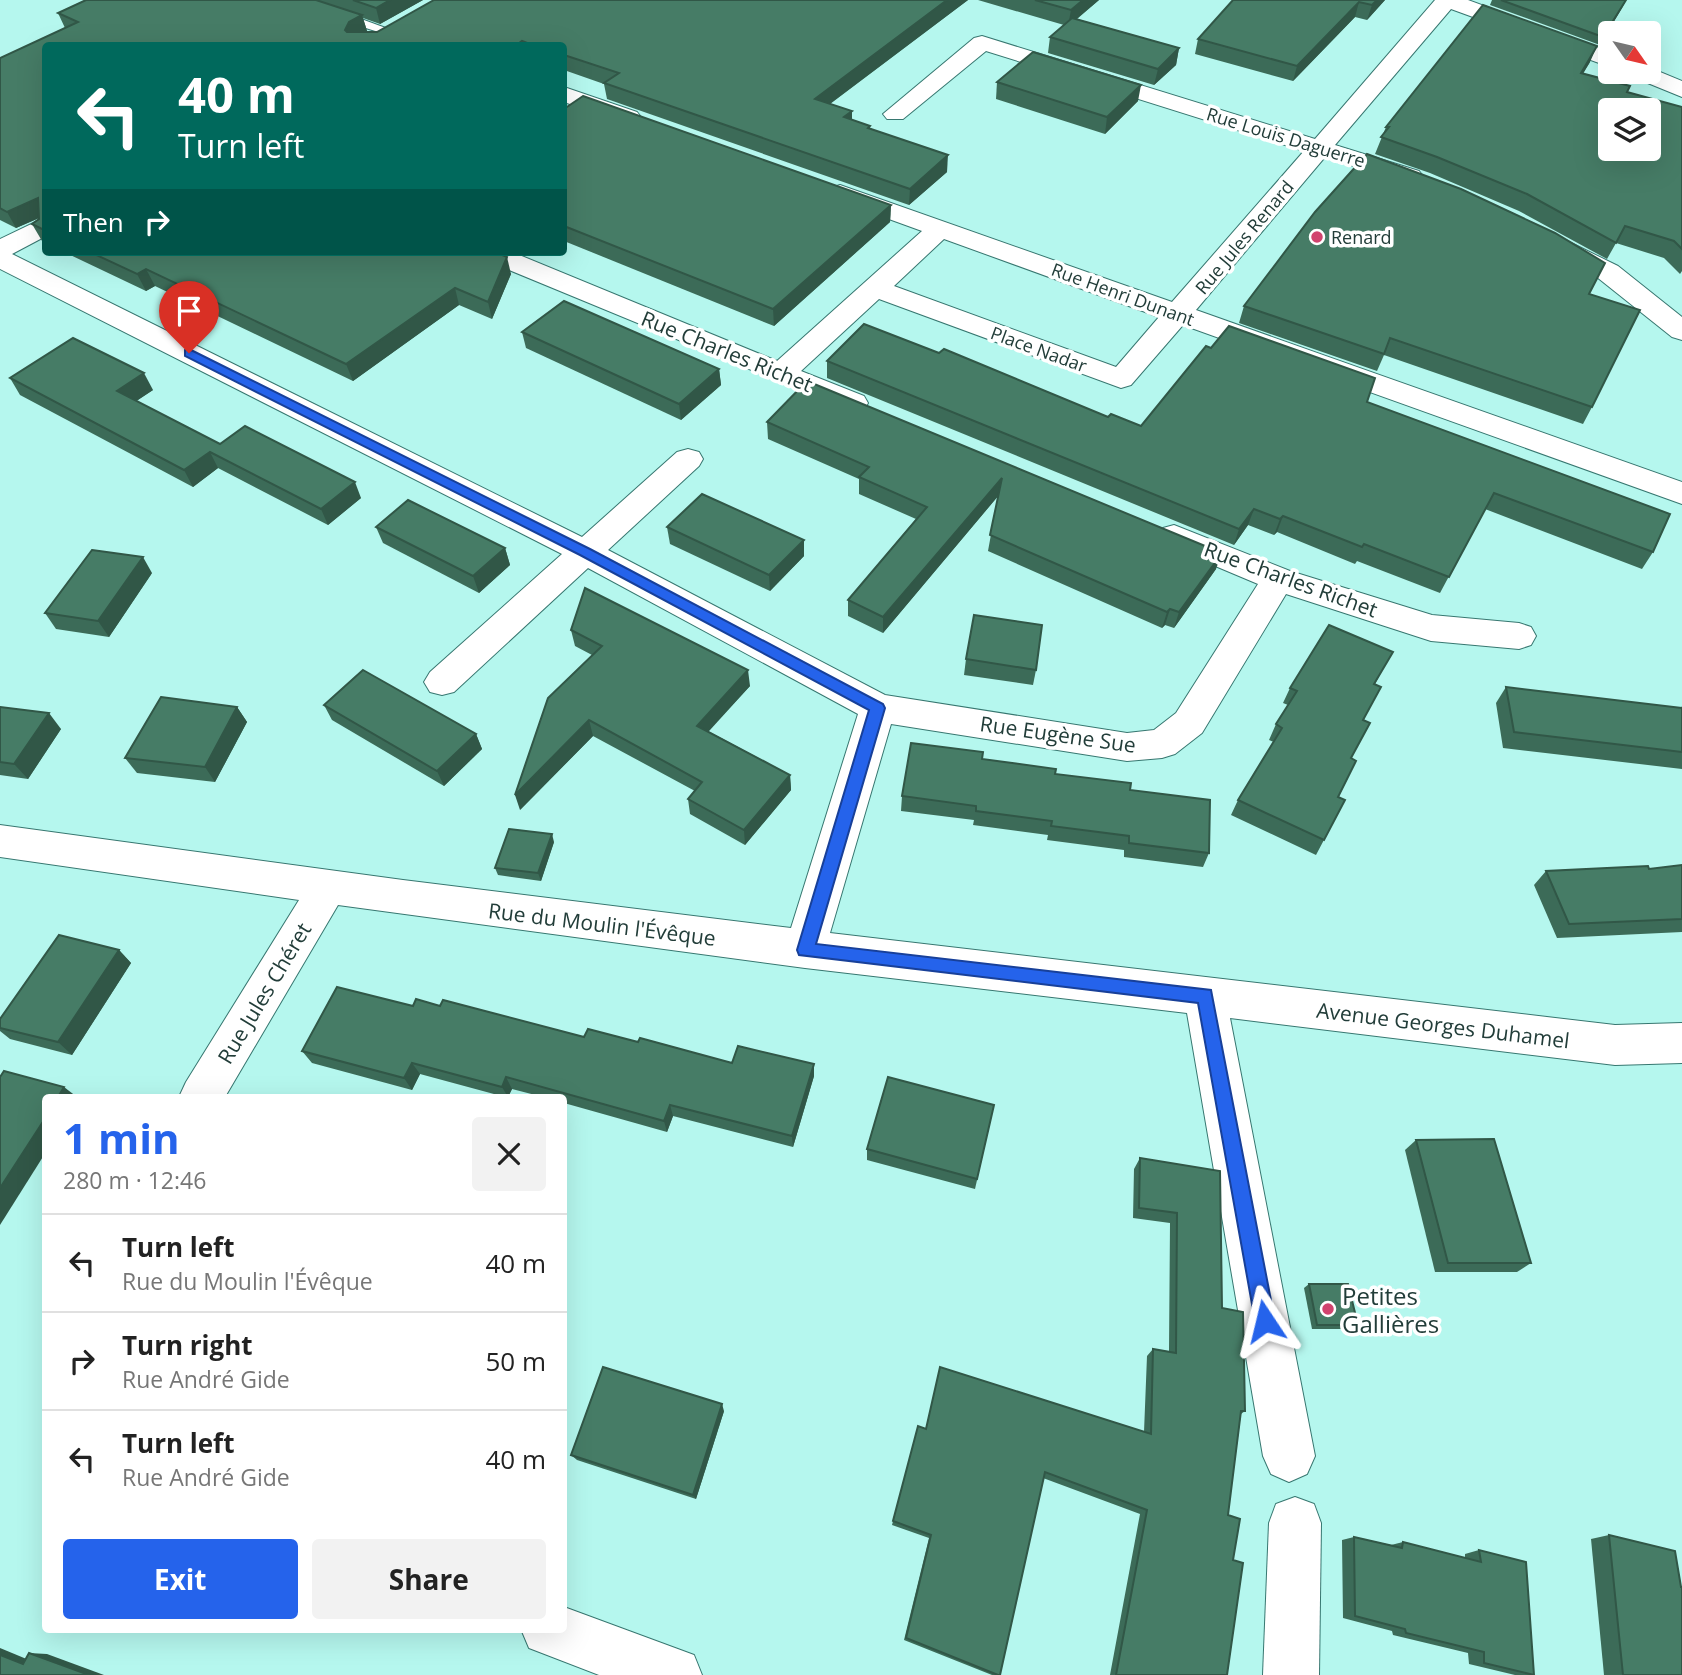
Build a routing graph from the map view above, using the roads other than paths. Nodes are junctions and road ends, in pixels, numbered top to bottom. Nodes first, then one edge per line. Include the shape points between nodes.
1 (1447, 0) edge
2 (322, 10) edge
3 (410, 29) edge
4 (388, 31) junction
5 (370, 42) edge
6 (1598, 56) edge
7 (1682, 63) edge
8 (1661, 69) edge
9 (1661, 81) edge
10 (1682, 90) edge
11 (567, 95) edge
12 (895, 114) dead end
13 (653, 126) edge
14 (1321, 147) junction
15 (1433, 184) edge
16 (818, 185) edge
17 (42, 227) edge
18 (940, 229) junction
19 (1537, 233) edge
20 (0, 250) edge
21 (499, 256) edge
22 (0, 259) edge
23 (875, 288) junction
24 (1178, 314) junction
25 (1682, 331) edge
26 (781, 373) junction
27 (883, 415) edge
28 (688, 458) dead end
29 (1682, 493) edge
30 (1151, 526) edge
31 (585, 552) junction
32 (1278, 579) junction
33 (1519, 636) dead end
34 (442, 682) dead end
35 (878, 708) junction
36 (0, 841) edge
37 (327, 889) junction
38 (805, 950) junction
39 (1205, 996) junction
40 (1682, 1043) edge
41 (203, 1094) edge
42 (1289, 1456) dead end
43 (1294, 1523) dead end
44 (559, 1633) edge
45 (674, 1675) edge
46 (1292, 1675) edge

1 - 6 street
1 - 14 street, Rue Jules Renard
2 - 4 lane
3 - 4 street
4 - 5 street
7 - 8 street
9 - 10 street
11 - 13 street
12 - 14 street, Rue Louis Daguerre via 982,43
14 - 15 street, Rue Louis Daguerre
14 - 24 street, Rue Jules Renard
16 - 18 street, Rue Henri Dunant
17 - 20 street
18 - 23 street
18 - 24 street, Rue Henri Dunant
19 - 25 street via 1608,272
21 - 26 street, Rue Charles Richet
22 - 31 street, Rue Eugène Sue
23 - 24 street, Place Nadar via 1121,379
23 - 26 street
24 - 29 street, Rue Henri Dunant
26 - 27 street, Rue Charles Richet
28 - 31 street
30 - 32 street, Rue Charles Richet
31 - 34 street
31 - 35 street, Rue Eugène Sue
32 - 33 street, Rue Charles Richet via 1431,628
32 - 35 street, Rue Eugène Sue via 1189,723 1163,744 1127,747
35 - 38 street
36 - 37 street, Rue du Moulin l'Évêque
37 - 38 street, Rue du Moulin l'Évêque
37 - 41 street, Rue Jules Chéret
38 - 39 street, Rue du Moulin l'Évêque
39 - 40 street, Avenue Georges Duhamel via 1615,1045
39 - 42 street
43 - 46 street
44 - 45 street

